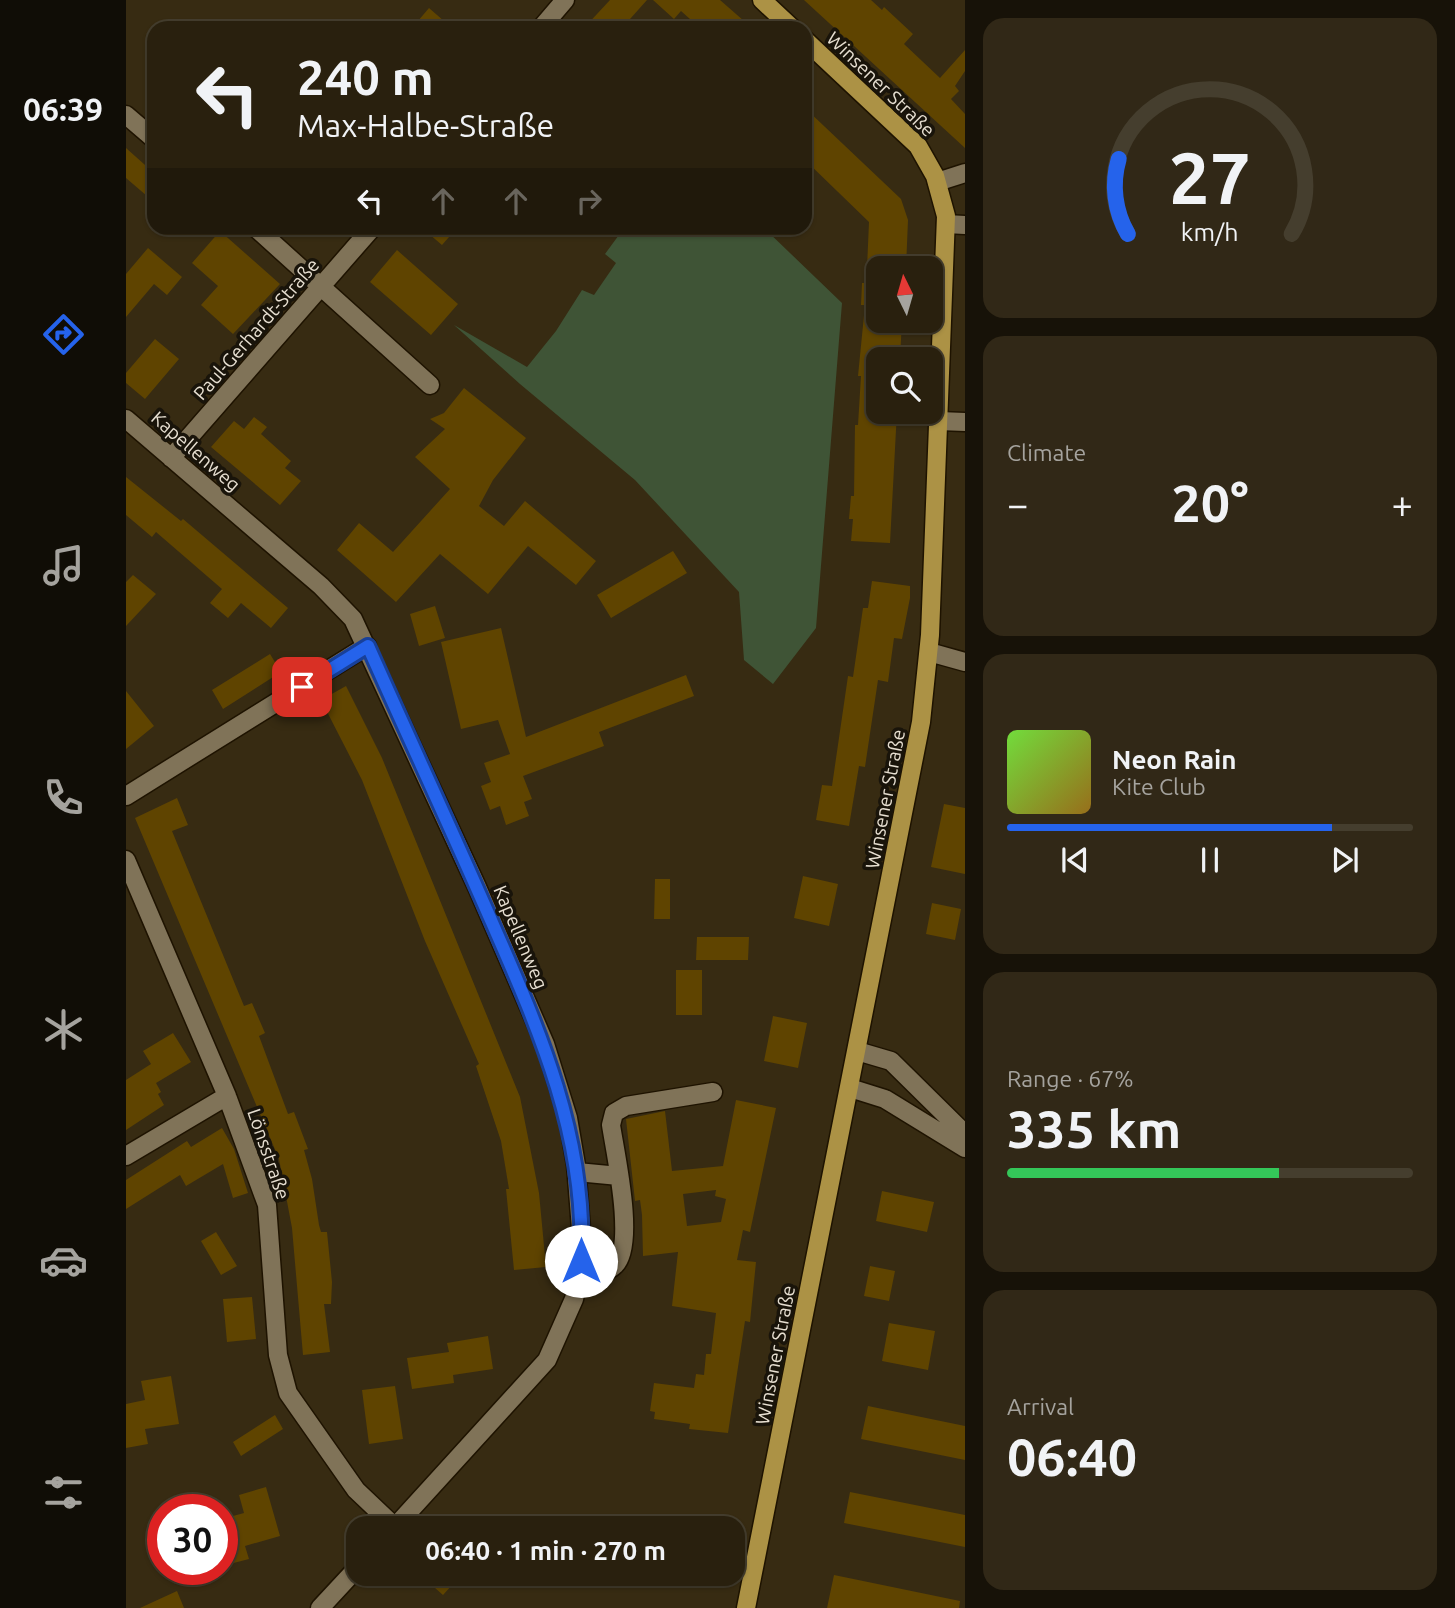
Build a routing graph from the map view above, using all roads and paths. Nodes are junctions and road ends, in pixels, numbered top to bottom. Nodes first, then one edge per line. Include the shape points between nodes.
1 (565, 0) edge
2 (762, 0) edge
3 (547, 21) edge
4 (784, 21) edge
5 (812, 47) edge
6 (126, 115) edge
7 (147, 133) edge
8 (965, 173) edge
9 (937, 182) junction
10 (946, 224) junction
11 (965, 225) edge
12 (264, 235) edge
13 (366, 235) edge
14 (323, 285) junction
15 (942, 347) edge
16 (430, 385) dead end
17 (126, 419) edge
18 (943, 421) edge
19 (965, 422) edge
20 (939, 424) edge
21 (171, 458) junction
22 (368, 646) junction
23 (929, 652) junction
24 (965, 662) edge
25 (126, 796) edge
26 (126, 860) edge
27 (857, 1051) junction
28 (850, 1087) junction
29 (713, 1092) dead end
30 (227, 1096) junction
31 (965, 1134) edge
32 (965, 1147) edge
33 (126, 1156) edge
34 (578, 1172) junction
35 (619, 1176) junction
36 (579, 1277) junction
37 (383, 1516) edge
38 (404, 1516) edge
39 (346, 1580) edge
40 (320, 1608) edge
41 (746, 1608) edge

1 - 3 street
2 - 4 main road
5 - 9 main road, Winsener Straße via 918,146
6 - 7 street
8 - 9 street
9 - 10 main road, Winsener Straße
10 - 11 street
10 - 15 main road, Winsener Straße
12 - 14 street
13 - 14 street, Paul-Gerhardt-Straße
14 - 16 street
14 - 21 street, Paul-Gerhardt-Straße
17 - 21 street, Kapellenweg
18 - 19 street
20 - 23 main road, Winsener Straße
21 - 22 street, Kapellenweg via 321,586 353,619
22 - 25 street
22 - 34 street, Kapellenweg via 545,1044 568,1118
23 - 24 street
23 - 27 main road, Winsener Straße via 921,722
26 - 30 street, Lönsstraße
27 - 28 main road, Winsener Straße
27 - 31 street via 891,1061
28 - 32 street via 885,1098
28 - 41 main road, Winsener Straße
29 - 35 street via 618,1109 611,1125
30 - 33 street
30 - 37 street, Lönsstraße via 267,1205 278,1355 288,1393 356,1490
34 - 35 street
34 - 36 street, Kapellenweg
35 - 36 street via 620,1259 608,1270
36 - 38 street, Kapellenweg via 547,1360
39 - 40 street

